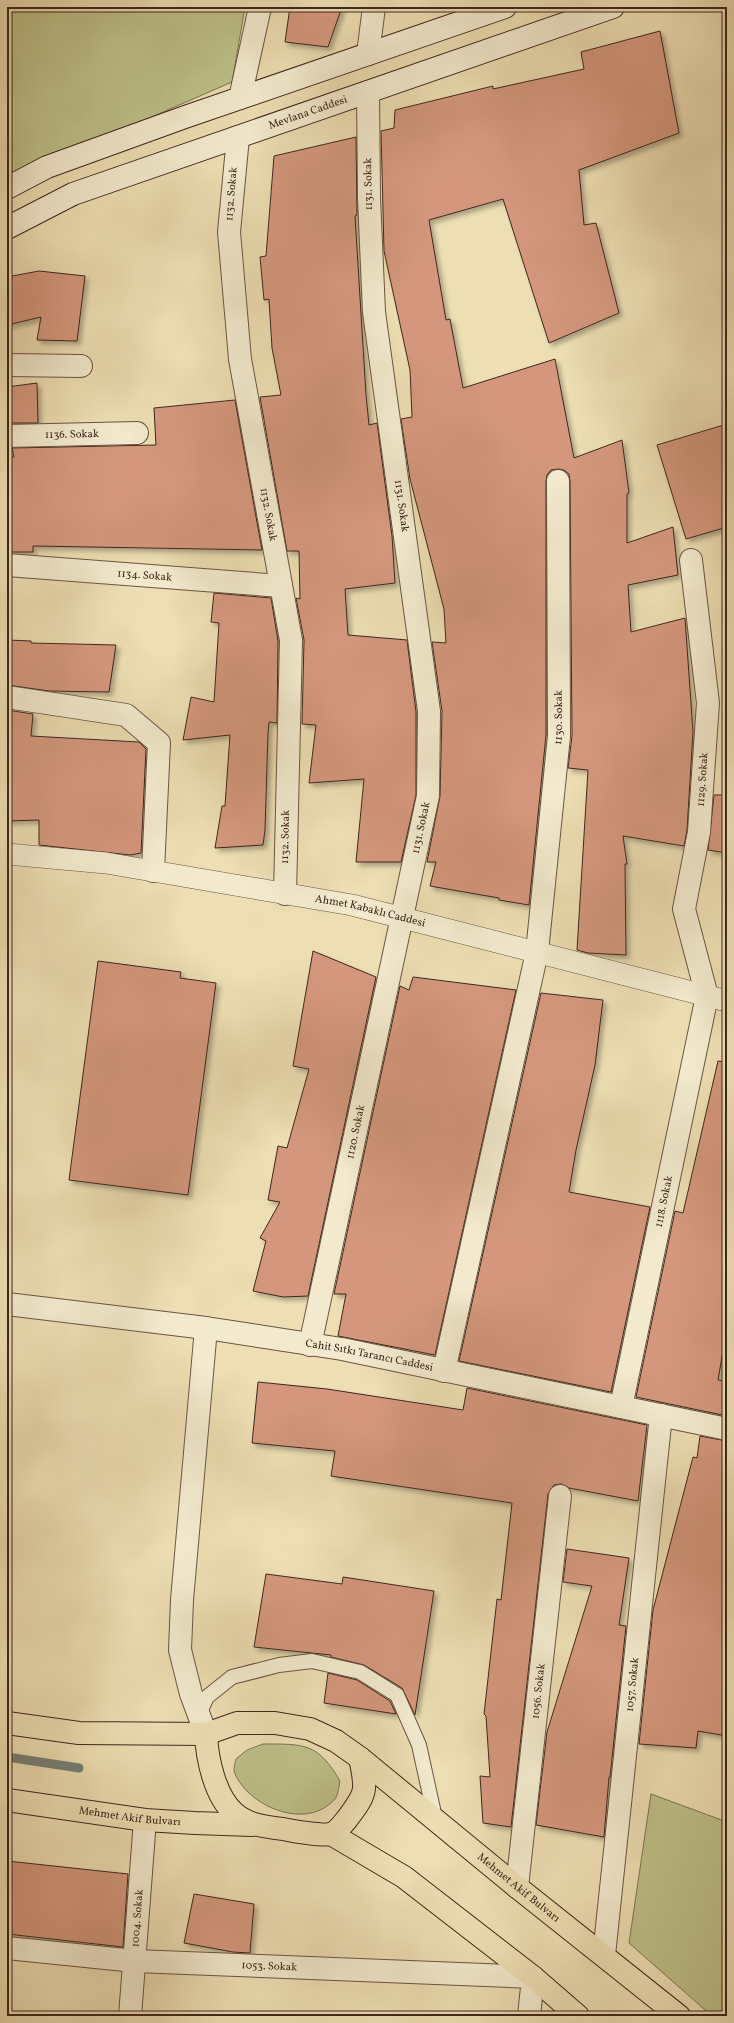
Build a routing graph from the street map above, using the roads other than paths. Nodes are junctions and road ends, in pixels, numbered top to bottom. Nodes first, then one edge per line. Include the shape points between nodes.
1 (260, 7) edge
2 (374, 7) edge
3 (505, 7) edge
4 (613, 7) edge
5 (368, 54) junction
6 (368, 92) junction
7 (240, 98) junction
8 (238, 137) junction
9 (7, 188) edge
10 (7, 228) edge
11 (7, 365) edge
12 (81, 366) dead end
13 (137, 433) dead end
14 (7, 436) edge
15 (558, 481) dead end
16 (691, 560) dead end
17 (7, 566) edge
18 (281, 586) junction
19 (7, 697) edge
20 (7, 854) edge
21 (154, 871) junction
22 (285, 894) junction
23 (402, 918) junction
24 (538, 952) junction
25 (717, 999) edge
26 (7, 1304) edge
27 (206, 1328) junction
28 (310, 1345) junction
29 (444, 1371) junction
30 (621, 1407) junction
31 (661, 1415) junction
32 (727, 1429) edge
33 (560, 1496) dead end
34 (199, 1714) junction
35 (7, 1723) edge
36 (206, 1734) junction
37 (360, 1758) junction
38 (7, 1800) edge
39 (435, 1818) junction
40 (145, 1820) junction
41 (253, 1825) junction
42 (331, 1834) junction
43 (517, 1887) junction
44 (7, 1948) edge
45 (604, 1955) junction
46 (135, 1961) junction
47 (533, 1977) junction
48 (130, 2016) edge
49 (529, 2016) edge
50 (578, 2016) edge
51 (679, 2016) edge

1 - 7 street
2 - 5 street
3 - 5 street
4 - 6 street, Mevlana Caddesi
5 - 7 street
6 - 8 street, Mevlana Caddesi
6 - 23 street, 1131. Sokak via 374,312 429,711 428,796
7 - 9 street via 47,167
8 - 10 street, Mevlana Caddesi via 72,194
8 - 18 street, 1132. Sokak via 229,232 240,359
11 - 12 street
13 - 14 street, 1136. Sokak
15 - 24 street, 1130. Sokak via 559,736
16 - 25 street, 1129. Sokak via 708,703 699,832 684,909
17 - 18 street, 1134. Sokak
18 - 22 street, 1132. Sokak via 291,640
19 - 21 street via 126,715 159,743
20 - 21 street, Ahmet Kabaklı Caddesi via 106,863
21 - 22 street, Ahmet Kabaklı Caddesi
22 - 23 street, Ahmet Kabaklı Caddesi via 352,905
23 - 24 street, Ahmet Kabaklı Caddesi
23 - 28 street, 1120. Sokak
24 - 25 street, Ahmet Kabaklı Caddesi
24 - 29 street, 1130. Sokak
25 - 30 street, 1118. Sokak
26 - 27 street, Cahit Sıtkı Tarancı Caddesi
27 - 28 street, Cahit Sıtkı Tarancı Caddesi
27 - 34 street via 182,1600 180,1650
28 - 29 street, Cahit Sıtkı Tarancı Caddesi
29 - 30 street, Cahit Sıtkı Tarancı Caddesi
30 - 31 street, Cahit Sıtkı Tarancı Caddesi
31 - 32 street, Cahit Sıtkı Tarancı Caddesi
31 - 45 street, 1057. Sokak
33 - 43 street, 1056. Sokak
34 - 36 street
34 - 39 lane via 207,1697 232,1677 279,1664 312,1661 360,1672 396,1695 419,1745
35 - 36 main road via 79,1733
36 - 37 main road via 238,1723 275,1723 310,1729 336,1741
36 - 41 main road via 207,1755 222,1795 234,1813
37 - 39 main road, Mehmet Akif Bulvarı
37 - 42 main road via 365,1781 362,1799 341,1826
38 - 40 main road, Mehmet Akif Bulvarı
39 - 43 main road, Mehmet Akif Bulvarı
40 - 41 main road, Mehmet Akif Bulvarı
40 - 46 street, 1004. Sokak
41 - 42 main road
42 - 47 main road via 404,1877
43 - 45 main road, Mehmet Akif Bulvarı
44 - 46 street, 1053. Sokak
45 - 51 main road, Mehmet Akif Bulvarı
46 - 47 street, 1053. Sokak
46 - 48 street, 1004. Sokak
47 - 49 street
47 - 50 main road

